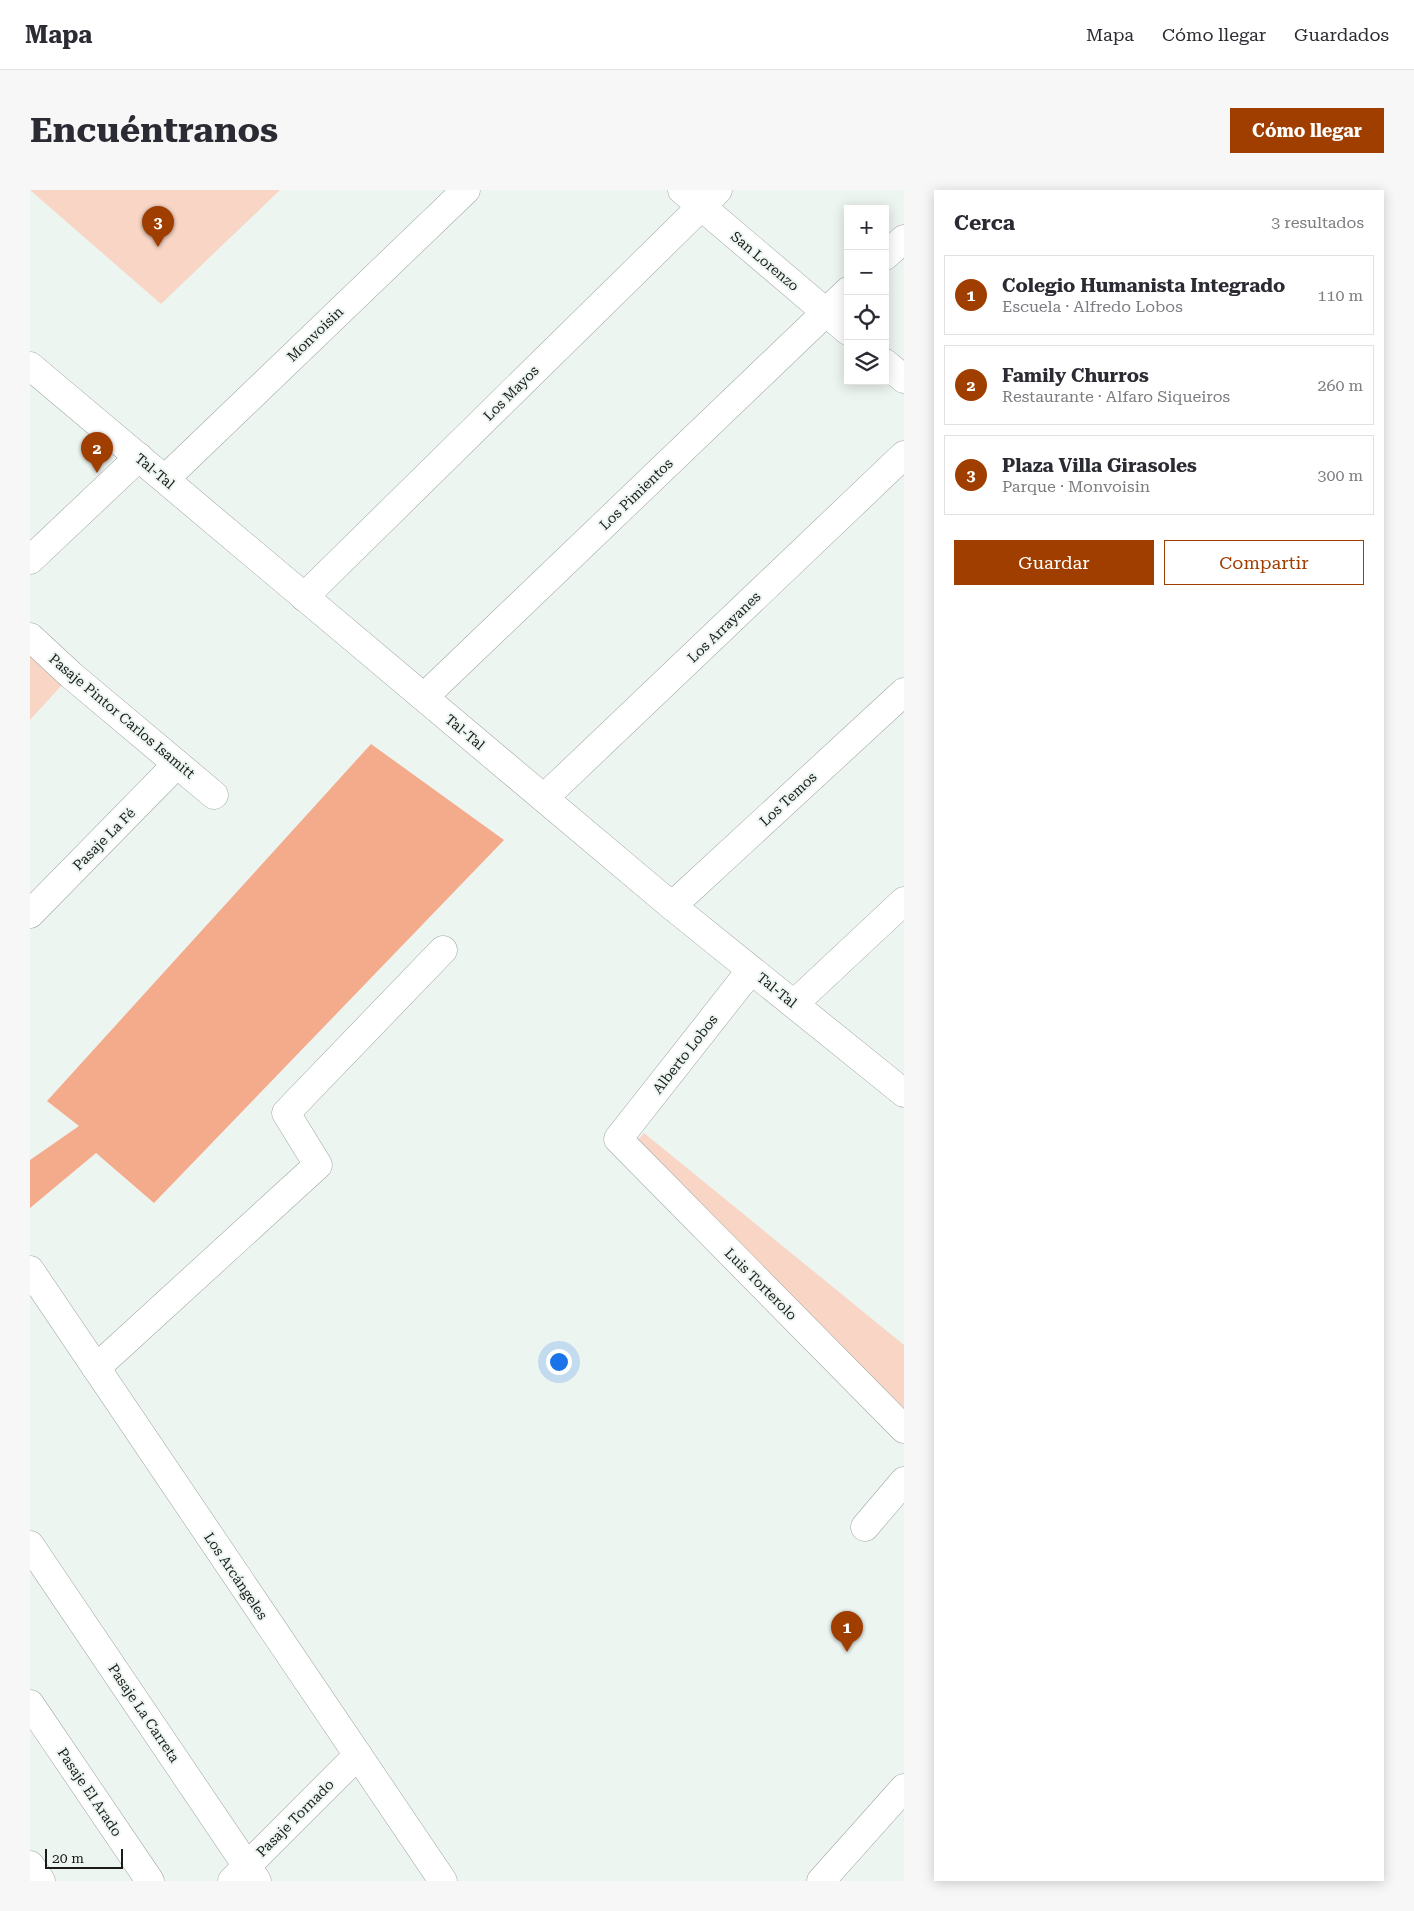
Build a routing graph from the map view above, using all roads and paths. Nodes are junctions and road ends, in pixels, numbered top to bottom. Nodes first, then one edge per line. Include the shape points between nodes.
1 (466, 190) edge
2 (701, 195) edge
3 (904, 239) edge
4 (889, 252) edge
5 (844, 295) edge
6 (825, 312) junction
7 (844, 328) edge
8 (30, 366) edge
9 (889, 366) edge
10 (904, 379) edge
11 (904, 455) edge
12 (139, 457) junction
13 (164, 479) junction
14 (30, 560) edge
15 (304, 597) junction
16 (30, 637) edge
17 (904, 692) edge
18 (424, 697) junction
19 (177, 764) junction
20 (214, 795) dead end
21 (544, 798) junction
22 (904, 901) edge
23 (672, 906) junction
24 (30, 914) edge
25 (442, 950) dead end
26 (751, 970) junction
27 (794, 1004) junction
28 (904, 1092) edge
29 (618, 1139) joint
30 (30, 1270) edge
31 (96, 1368) junction
32 (904, 1429) edge
33 (904, 1481) edge
34 (865, 1527) dead end
35 (30, 1545) edge
36 (30, 1704) edge
37 (358, 1755) junction
38 (904, 1788) edge
39 (30, 1865) edge
40 (245, 1876) edge
41 (41, 1881) edge
42 (150, 1881) edge
43 (444, 1881) edge
44 (821, 1881) edge

1 - 13 street, Monvoisin
2 - 6 street, San Lorenzo
2 - 15 street, Los Mayos
3 - 4 street
5 - 6 street, Los Pimientos
6 - 7 street, San Lorenzo
6 - 18 street, Los Pimientos
8 - 12 street, Tal-Tal
9 - 10 street
11 - 21 street, Los Arrayanes
12 - 13 street, Tal-Tal
12 - 14 street
13 - 15 street, Tal-Tal
15 - 18 street, Tal-Tal
16 - 19 street, Pasaje Pintor Carlos Isamitt
17 - 23 street, Los Temos
18 - 21 street, Tal-Tal
19 - 20 street, Pasaje Pintor Carlos Isamitt
19 - 24 street, Pasaje La Fé
21 - 23 street, Tal-Tal
22 - 27 street
23 - 26 street, Tal-Tal
25 - 31 street via 286,1113 318,1165
26 - 27 street, Tal-Tal
26 - 29 street, Alberto Lobos
27 - 28 street, Tal-Tal
29 - 32 street, Luis Torterolo
30 - 31 street, Los Arcángeles
31 - 37 street, Los Arcángeles
33 - 34 street
35 - 40 street, Pasaje La Carreta
36 - 42 street, Pasaje El Arado
37 - 40 street, Pasaje Tornado
37 - 43 street, Los Arcángeles
38 - 44 street
39 - 41 street

